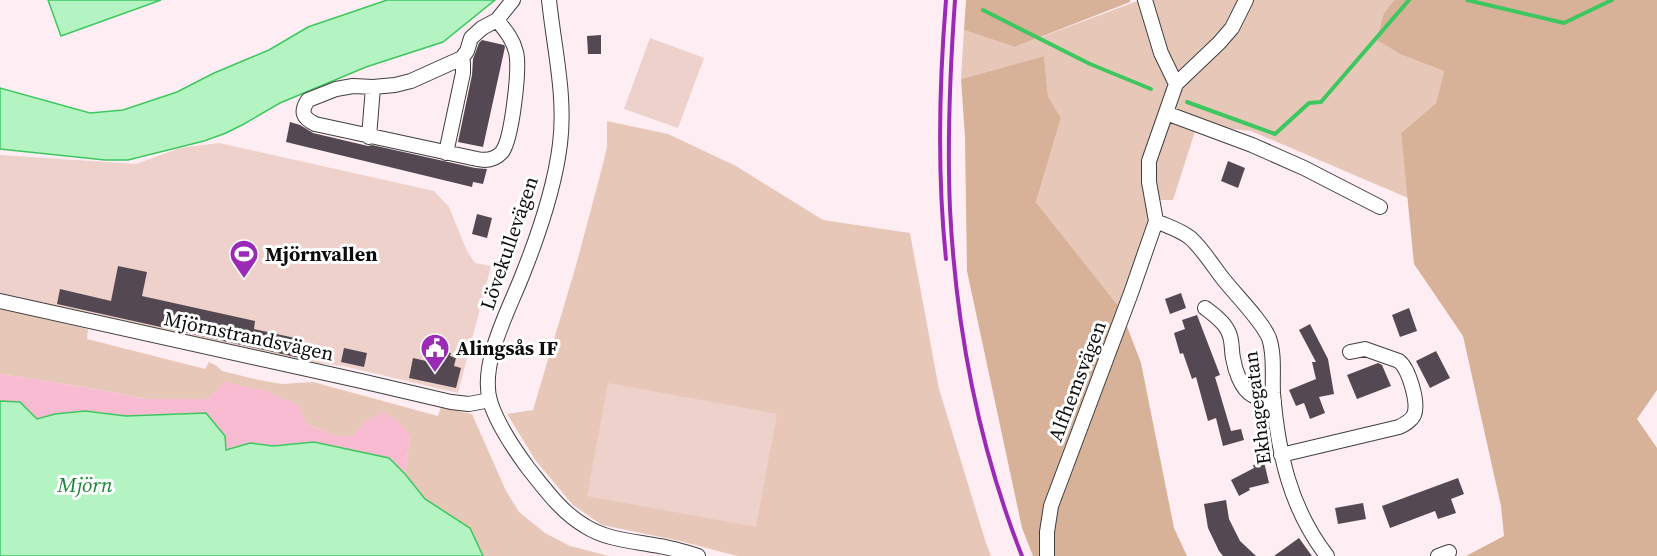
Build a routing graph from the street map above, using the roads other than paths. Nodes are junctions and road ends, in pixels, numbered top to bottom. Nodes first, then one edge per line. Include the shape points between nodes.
1 (513, 0) edge
2 (549, 0) edge
3 (1145, 0) edge
4 (1246, 0) edge
5 (497, 20) junction
6 (462, 58) junction
7 (1176, 84) junction
8 (373, 87) junction
9 (1166, 113) junction
10 (369, 137) junction
11 (446, 153) junction
12 (1380, 207) dead end
13 (1156, 221) junction
14 (0, 302) edge
15 (1205, 308) dead end
16 (1350, 352) dead end
17 (490, 400) junction
18 (1274, 401) junction
19 (1281, 456) junction
20 (698, 556) edge
21 (1047, 556) edge
22 (1327, 556) edge

1 - 5 street
2 - 17 street, Lövekullevägen via 561,97 560,146 528,260 496,340 490,363
3 - 7 street via 1161,53
4 - 7 street via 1232,28
5 - 6 street via 471,38
5 - 11 street via 513,41 518,70 509,137 500,154 485,160
6 - 8 street via 411,81
6 - 11 street via 463,73
7 - 9 street
8 - 10 street
8 - 10 street via 336,89 308,100 304,110 307,120 315,124
9 - 12 street via 1262,149
9 - 13 street via 1149,161
10 - 11 street
13 - 18 street, Ekhagegatan via 1189,237 1269,338
13 - 21 street, Alfhemsvägen via 1051,506
14 - 17 street, Mjörnstrandsvägen via 451,402 469,405
15 - 18 street via 1228,330 1232,357 1250,395
16 - 19 street via 1365,349 1403,364 1416,403 1412,418 1400,427
17 - 20 street, Lövekullevägen via 523,461 559,506 584,526 609,537
18 - 19 street, Ekhagegatan
19 - 22 street, Ekhagegatan via 1301,516

